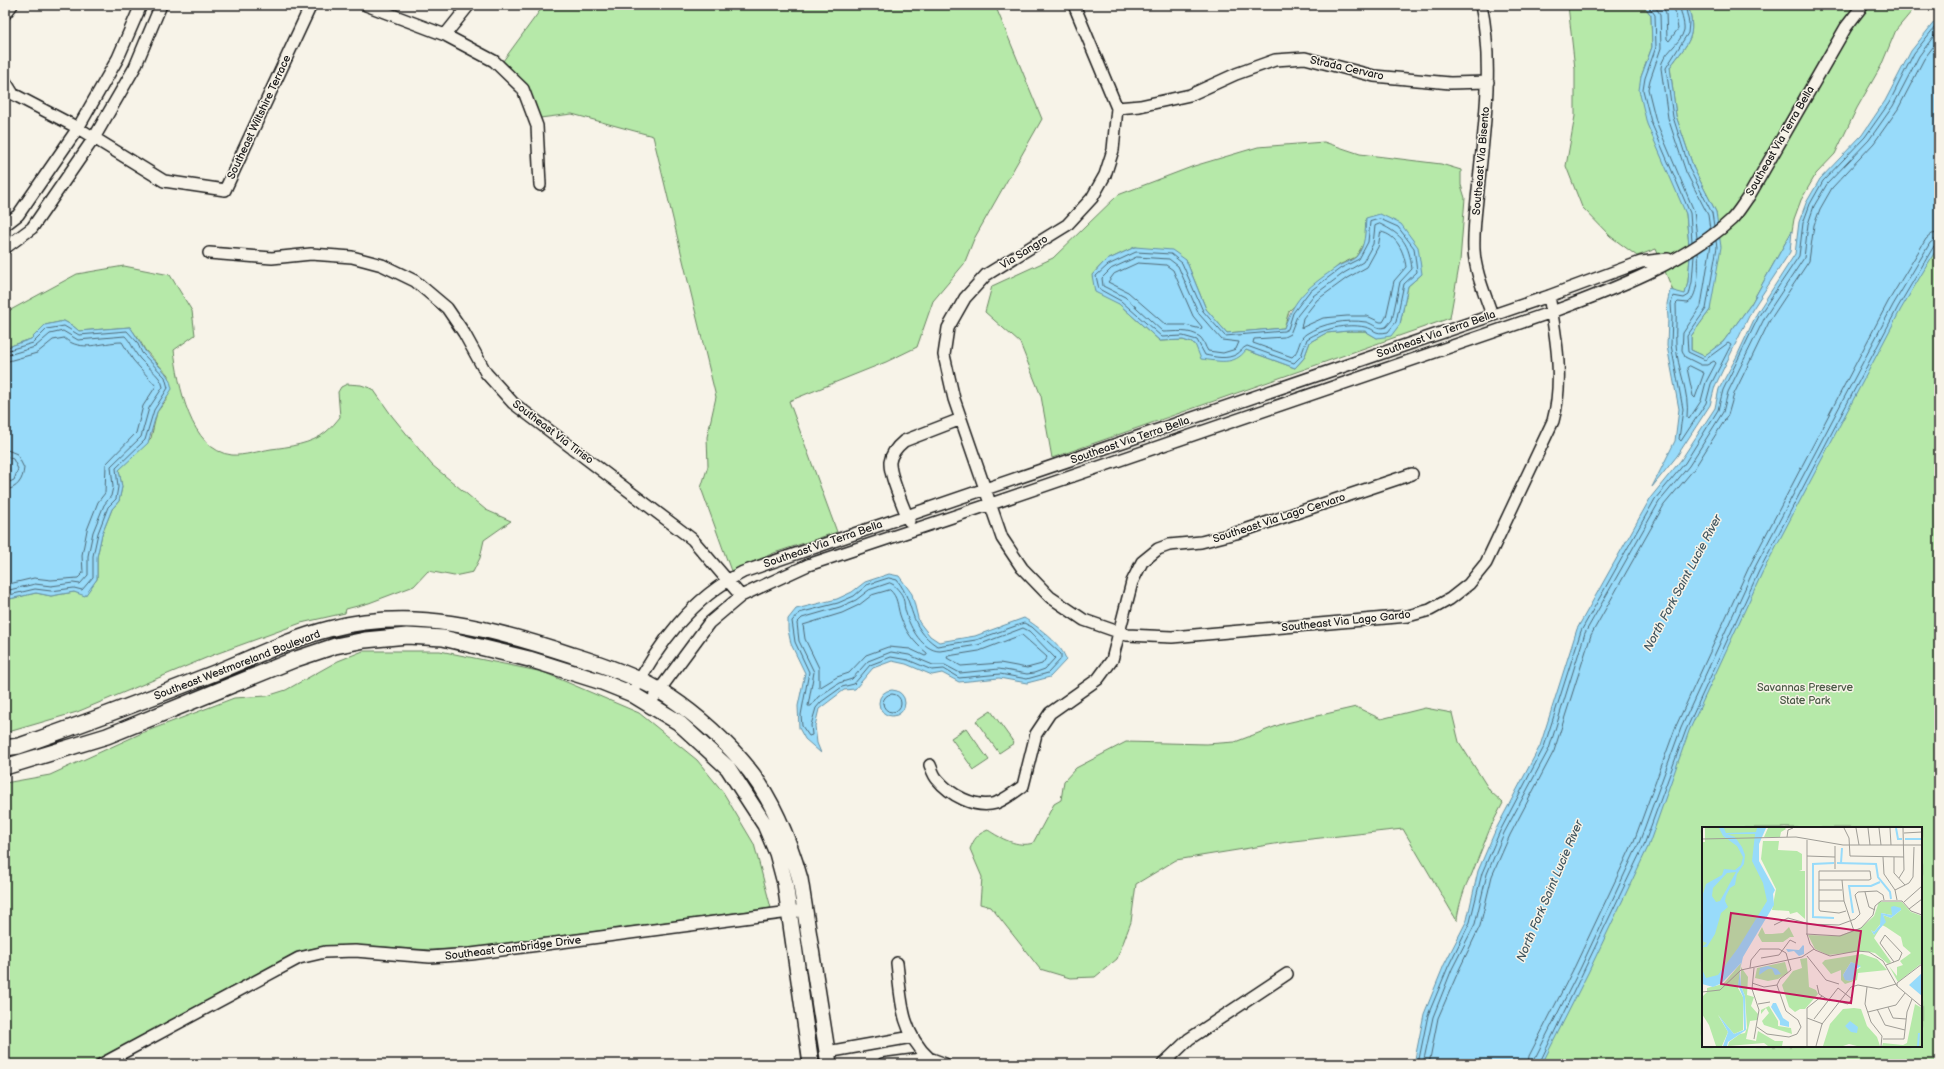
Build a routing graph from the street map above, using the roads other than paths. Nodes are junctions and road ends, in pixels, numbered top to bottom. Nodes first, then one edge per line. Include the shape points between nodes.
1 (12, 5) edge
2 (141, 5) edge
3 (161, 5) edge
4 (311, 5) edge
5 (366, 5) edge
6 (469, 5) edge
7 (1074, 5) edge
8 (1481, 5) edge
9 (1863, 5) edge
10 (5, 14) edge
11 (444, 35) junction
12 (5, 81) edge
13 (1488, 82) junction
14 (1118, 108) junction
15 (78, 128) junction
16 (94, 138) junction
17 (540, 185) dead end
18 (5, 225) edge
19 (5, 248) edge
20 (209, 253) dead end
21 (1676, 258) junction
22 (1549, 296) junction
23 (1552, 312) junction
24 (1492, 315) junction
25 (961, 419) junction
26 (1412, 474) dead end
27 (986, 489) junction
28 (990, 504) junction
29 (907, 515) junction
30 (912, 530) junction
31 (728, 580) junction
32 (741, 596) junction
33 (1119, 632) junction
34 (639, 680) junction
35 (658, 690) junction
36 (632, 694) junction
37 (649, 704) junction
38 (5, 748) edge
39 (930, 765) dead end
40 (5, 767) edge
41 (805, 910) junction
42 (790, 912) junction
43 (897, 963) dead end
44 (1287, 974) dead end
45 (912, 1037) junction
46 (929, 1058) junction
47 (825, 1060) edge
48 (108, 1063) edge
49 (811, 1064) edge
50 (883, 1064) edge
51 (945, 1064) edge
52 (1163, 1064) edge

1 - 10 street
2 - 15 street via 118,58
3 - 16 street via 135,67
4 - 16 street, Southeast Wiltshire Terrace via 225,190 164,181
5 - 11 street
6 - 11 street
7 - 14 street, Via Sangro
8 - 13 street, Southeast Via Bisento via 1488,49
9 - 21 street, Southeast Via Terra Bella via 1846,27 1749,196 1732,219 1710,238
11 - 17 street via 494,61 523,89 537,126
12 - 15 street, Southeast Wiltshire Terrace via 13,94
13 - 14 street, Strada Cervaro via 1450,83 1374,76 1298,58 1276,60 1236,74 1190,95
13 - 24 street, Southeast Via Bisento via 1474,251
14 - 25 street, Via Sangro via 1113,150 1106,175 1092,198 1067,225 986,275 965,298 948,328 944,355
15 - 16 street, Southeast Wiltshire Terrace
15 - 18 street via 18,216
16 - 19 street via 32,228
20 - 31 street, Southeast Via Tiriso via 272,258 311,254 352,257 382,265 415,281 447,308 486,373 513,403 692,539
21 - 22 street, Southeast Via Terra Bella via 1641,262
21 - 23 street, Southeast Via Terra Bella via 1604,293
22 - 23 street, Southeast Via Lago Gardo
22 - 24 street, Southeast Via Terra Bella
23 - 28 street, Southeast Via Terra Bella
23 - 33 street, Southeast Via Lago Gardo via 1559,381 1559,402 1553,421 1486,563 1469,584 1450,599 1430,610 1408,616 1172,637 1127,635
24 - 27 street, Southeast Via Terra Bella
25 - 27 street, Via Sangro
25 - 29 street via 904,441 896,448 890,461
26 - 33 street, Southeast Via Lago Cervaro via 1236,533 1158,549 1142,562 1132,582
27 - 28 street, Via Sangro
27 - 29 street, Southeast Via Terra Bella
28 - 30 street, Southeast Via Terra Bella
28 - 33 street, Southeast Via Lago Gardo via 1002,538 1022,568 1050,597 1084,620
29 - 30 street
29 - 31 street, Southeast Via Terra Bella via 743,572
30 - 32 street, Southeast Via Terra Bella via 808,564
31 - 32 street, Southeast Via Tiriso
31 - 34 street, Southeast Via Terra Bella via 698,602 675,626
32 - 35 street, Southeast Via Terra Bella via 709,623
33 - 39 street, Southeast Via Lago Cervaro via 1112,660 1098,679 1050,713 1036,734 1023,786 1012,794 995,803 961,799 937,779
34 - 35 street, Southeast Westmoreland Boulevard
34 - 36 street, Southeast Via Terra Bella
34 - 38 street, Southeast Westmoreland Boulevard via 609,667 534,642 474,626 407,619 364,622 329,629 289,642 106,716 19,746
35 - 37 street, Southeast Via Terra Bella
35 - 41 street, Southeast Westmoreland Boulevard via 702,722 742,761 760,786 779,819 792,853 800,879
36 - 37 street, Southeast Westmoreland Boulevard
36 - 40 street, Southeast Westmoreland Boulevard via 551,666 443,638 407,636 364,640 335,646 296,659 106,736
37 - 42 street, Southeast Westmoreland Boulevard via 678,722 728,768 765,825 777,853
41 - 42 street, Southeast Cambridge Drive
41 - 47 street, Southeast Westmoreland Boulevard
42 - 48 street, Southeast Cambridge Drive via 471,954 430,957 355,951 325,952 299,958
42 - 49 street, Southeast Westmoreland Boulevard
43 - 45 street via 903,1010
44 - 52 street via 1189,1039
45 - 46 street
45 - 47 street
46 - 50 street
46 - 51 street

